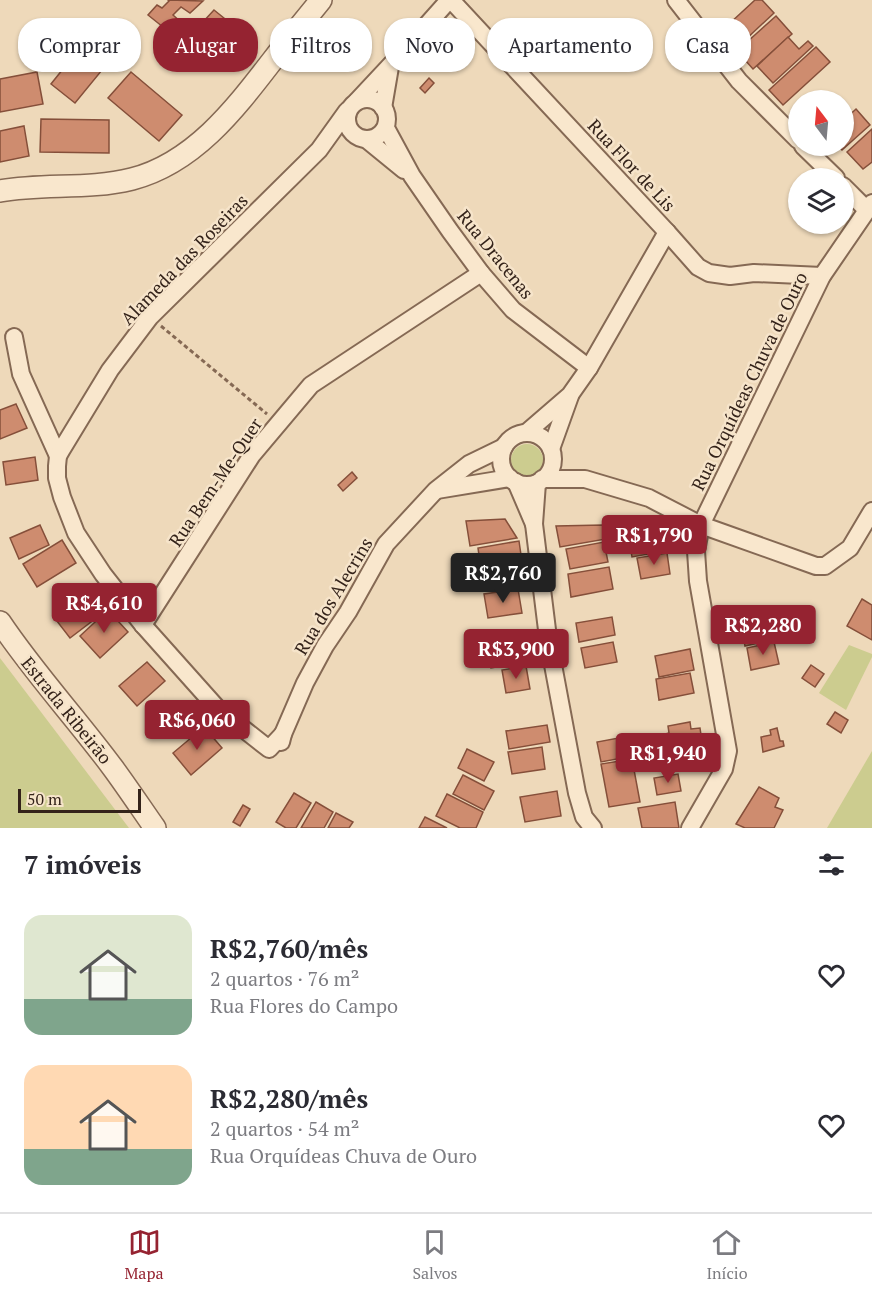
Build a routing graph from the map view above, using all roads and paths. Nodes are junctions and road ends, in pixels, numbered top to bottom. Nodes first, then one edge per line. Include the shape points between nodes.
1 (321, 0) edge
2 (450, 0) edge
3 (676, 0) edge
4 (434, 18) edge
5 (385, 72) edge
6 (389, 72) edge
7 (352, 106) junction
8 (383, 108) junction
9 (386, 128) junction
10 (788, 130) edge
11 (359, 136) junction
12 (318, 150) junction
13 (813, 156) edge
14 (826, 168) edge
15 (412, 177) junction
16 (0, 192) edge
17 (854, 195) edge
18 (870, 207) edge
19 (668, 232) junction
20 (481, 273) junction
21 (822, 276) junction
22 (150, 317) junction
23 (14, 337) dead end
24 (589, 368) junction
25 (570, 395) junction
26 (279, 423) junction
27 (526, 433) junction
28 (504, 447) junction
29 (552, 453) junction
30 (58, 456) junction
31 (585, 479) junction
32 (513, 480) junction
33 (540, 481) junction
34 (436, 490) junction
35 (872, 511) edge
36 (534, 524) junction
37 (701, 525) junction
38 (0, 622) edge
39 (143, 625) junction
40 (155, 828) edge
41 (593, 828) edge
42 (690, 828) edge

1 - 16 street via 223,122 178,159 133,179
2 - 4 street, Alameda das Roseiras
2 - 19 street, Rua Flor de Lis
3 - 10 street via 739,81
5 - 7 street, Alameda das Roseiras
6 - 8 street
7 - 8 street via 366,99
7 - 11 street via 348,125
7 - 12 street, Alameda das Roseiras
8 - 9 street
9 - 11 street via 377,136
9 - 15 street, Rua Dracenas
11 - 12 street, Alameda das Roseiras
11 - 15 street, Rua Dracenas
12 - 22 street, Alameda das Roseiras
13 - 14 street
15 - 20 street, Rua Dracenas
17 - 18 street
18 - 21 street, Rua Orquídeas Chuva de Ouro
19 - 21 street, Rua Flor de Lis via 698,267 710,273
19 - 24 street
20 - 24 street, Rua Dracenas via 513,310
20 - 26 street, Rua Bem-Me-Quer via 311,385
21 - 37 street, Rua Orquídeas Chuva de Ouro
22 - 26 path
22 - 30 street, Alameda das Roseiras via 110,370
23 - 30 street via 21,374
24 - 25 street
25 - 27 street
25 - 29 street
26 - 39 street, Rua Bem-Me-Quer via 252,455
27 - 28 street via 517,435
27 - 29 street via 541,437
28 - 32 street via 501,464
28 - 34 street, Rua dos Alecrins via 469,464
29 - 31 street
29 - 33 street via 550,471
30 - 39 street via 60,488 76,533
31 - 33 street
31 - 37 street via 649,498
32 - 33 street via 524,484
32 - 34 street
32 - 36 street
33 - 36 street
34 - 39 street, Rua dos Alecrins via 386,544 320,655 273,751 218,709
35 - 37 street via 850,548 825,567
36 - 41 street via 548,638 577,793 584,817
37 - 42 street, Rua Orquídeas Chuva de Ouro via 696,551 698,581 728,751 724,769
38 - 40 street, Estrada Ribeirão

